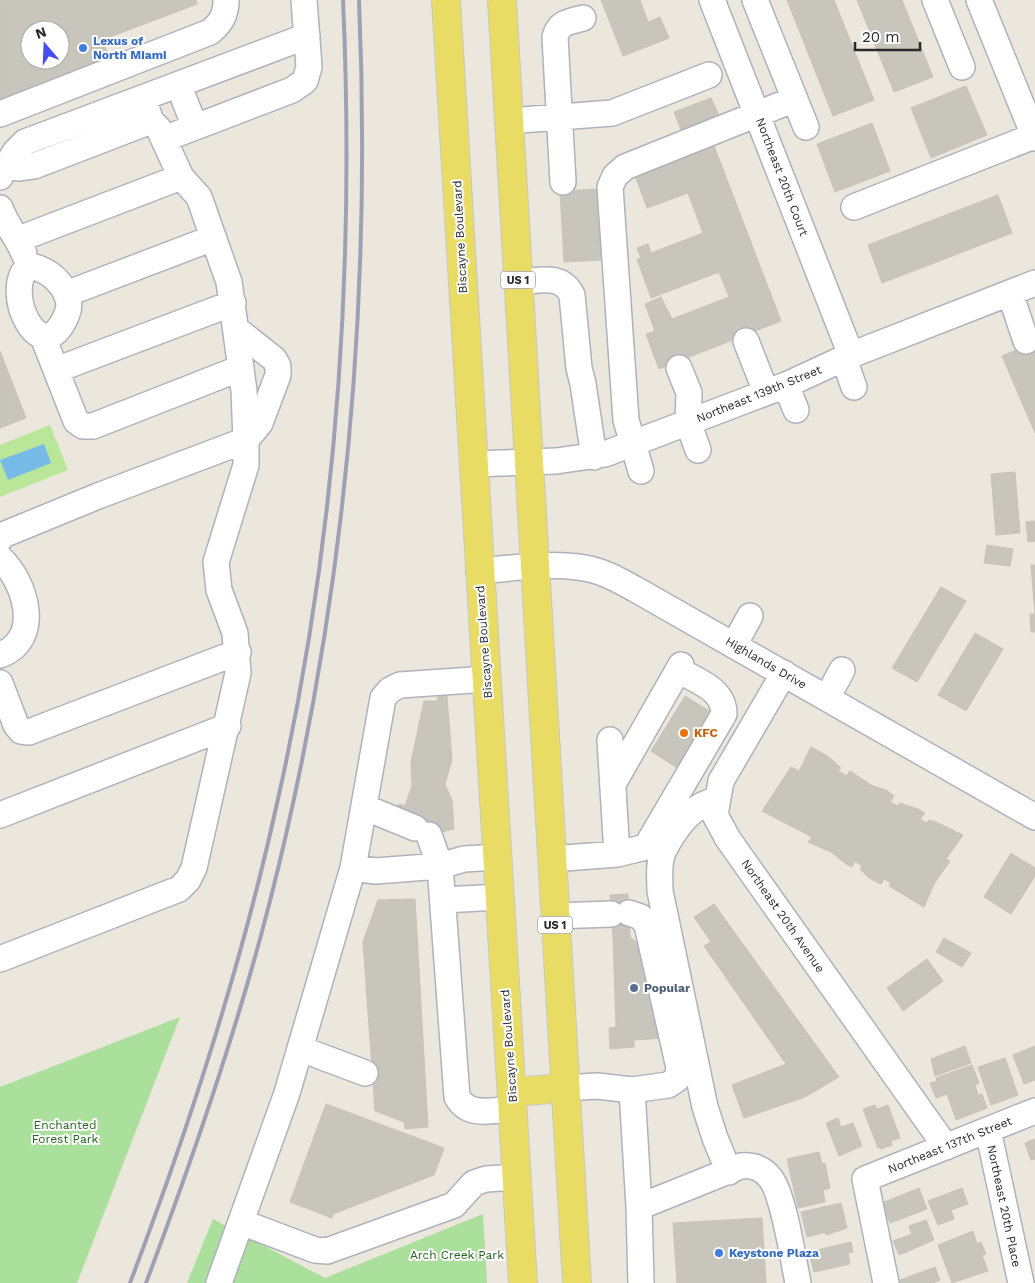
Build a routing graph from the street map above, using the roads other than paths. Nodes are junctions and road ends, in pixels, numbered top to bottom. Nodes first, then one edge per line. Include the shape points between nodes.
1 (226, 0) edge
2 (304, 0) edge
3 (446, 0) edge
4 (502, 0) edge
5 (712, 0) edge
6 (755, 0) edge
7 (935, 0) edge
8 (978, 0) edge
9 (583, 18) dead end
10 (989, 25) junction
11 (307, 36) junction
12 (951, 40) junction
13 (236, 63) junction
14 (962, 67) dead end
15 (709, 76) dead end
16 (146, 97) junction
17 (184, 99) junction
18 (795, 99) junction
19 (0, 114) edge
20 (757, 114) junction
21 (560, 117) junction
22 (508, 122) junction
23 (195, 127) junction
24 (806, 127) dead end
25 (158, 130) junction
26 (1035, 137) edge
27 (2, 169) edge
28 (181, 177) junction
29 (563, 182) dead end
30 (854, 207) dead end
31 (0, 208) edge
32 (214, 238) junction
33 (19, 239) junction
34 (29, 266) junction
35 (518, 282) junction
36 (1035, 284) edge
37 (1010, 293) junction
38 (66, 294) junction
39 (233, 303) junction
40 (236, 329) junction
41 (43, 337) junction
42 (746, 341) dead end
43 (1026, 341) dead end
44 (847, 357) junction
45 (241, 368) junction
46 (679, 368) dead end
47 (56, 370) junction
48 (854, 387) dead end
49 (776, 388) junction
50 (796, 410) dead end
51 (688, 422) junction
52 (246, 440) junction
53 (633, 443) junction
54 (698, 450) dead end
55 (594, 456) junction
56 (530, 462) junction
57 (473, 464) junction
58 (641, 470) dead end
59 (0, 539) edge
60 (0, 558) edge
61 (535, 567) junction
62 (479, 570) junction
63 (750, 616) dead end
64 (734, 645) junction
65 (238, 652) junction
66 (0, 655) edge
67 (842, 670) dead end
68 (784, 673) junction
69 (487, 679) junction
70 (0, 683) edge
71 (826, 698) junction
72 (228, 726) junction
73 (610, 740) dead end
74 (613, 784) junction
75 (717, 800) junction
76 (364, 807) junction
77 (0, 815) edge
78 (1035, 817) edge
79 (617, 854) junction
80 (497, 857) junction
81 (552, 859) junction
82 (440, 866) junction
83 (353, 868) junction
84 (500, 897) junction
85 (443, 900) junction
86 (555, 916) junction
87 (0, 959) edge
88 (301, 1048) junction
89 (365, 1073) dead end
90 (564, 1088) junction
91 (632, 1090) junction
92 (512, 1100) junction
93 (1035, 1111) edge
94 (988, 1130) junction
95 (946, 1147) junction
96 (729, 1172) junction
97 (517, 1178) junction
98 (639, 1206) junction
99 (241, 1222) junction
100 (219, 1283) edge
101 (523, 1283) edge
102 (577, 1283) edge
103 (641, 1283) edge
104 (798, 1283) edge
105 (886, 1283) edge
106 (1021, 1283) edge

1 - 19 street via 225,15 210,32
2 - 11 street
3 - 57 main road, Biscayne Boulevard
4 - 22 main road, US 1
5 - 20 street, Northeast 20th Court
6 - 18 street
7 - 12 street
8 - 10 street
9 - 21 street via 564,23 555,37
10 - 12 street
10 - 26 street
11 - 13 street
11 - 23 street via 308,74 300,85
12 - 14 street
13 - 16 street
13 - 17 street via 222,84
15 - 21 street via 612,113
16 - 17 street via 163,106
16 - 25 street
16 - 27 street via 25,142
17 - 23 street
18 - 20 street
18 - 24 street
20 - 44 street, Northeast 20th Court
20 - 53 street via 625,167 615,176 610,187 626,420
21 - 22 street
21 - 29 street
22 - 35 main road, US 1
23 - 25 street
25 - 27 street via 34,166
25 - 28 street
26 - 30 street
28 - 32 street via 198,197
28 - 33 street
31 - 33 street
32 - 38 street
32 - 39 street
33 - 34 street
34 - 38 street via 39,266 56,278
34 - 41 street via 17,277 13,302 21,324 32,334
35 - 55 street via 559,280 572,295 579,368
35 - 56 main road, US 1
36 - 37 street, Northeast 139th Street
37 - 43 street
37 - 44 street, Northeast 139th Street
38 - 41 street via 68,310 64,321 57,330
39 - 40 street
39 - 47 street
40 - 45 street
40 - 52 street via 274,358 278,366 278,376 260,423
41 - 47 street
42 - 49 street
44 - 48 street, Northeast 20th Court
44 - 49 street, Northeast 139th Street
45 - 47 street via 93,426 83,426 76,420
45 - 52 street
46 - 51 street via 689,394
49 - 50 street
49 - 51 street, Northeast 139th Street
51 - 53 street, Northeast 139th Street
51 - 54 street
52 - 59 street via 98,496
52 - 65 street via 246,464 216,562 219,590 235,633
53 - 55 street, Northeast 139th Street
53 - 58 street
55 - 56 street, Northeast 139th Street
56 - 57 street, Northeast 139th Street
56 - 61 main road, US 1
57 - 62 main road, Biscayne Boulevard
60 - 66 street via 16,580 27,608 24,631 18,644
61 - 62 street, Highlands Drive
61 - 64 street, Highlands Drive via 599,572 636,588
61 - 81 main road, US 1
62 - 69 main road, Biscayne Boulevard
63 - 64 street
64 - 68 street, Highlands Drive
65 - 70 street via 29,732 21,731 16,725
65 - 72 street via 238,673
67 - 71 street
68 - 71 street, Highlands Drive
68 - 75 street, Northeast 20th Avenue via 721,781
69 - 76 street via 400,685 390,690 383,698
69 - 80 main road, Biscayne Boulevard
71 - 78 street, Highlands Drive
72 - 77 street
72 - 87 street via 194,868 188,880 179,889
73 - 74 street
74 - 79 street
74 - 79 street via 679,668 721,698 724,714 646,847
75 - 95 street, Northeast 20th Avenue via 715,814 728,839
75 - 96 street via 698,806 688,815 663,853 660,891 705,1107
76 - 82 street via 422,832
76 - 83 street
79 - 81 street
80 - 82 street via 464,859
80 - 84 main road, Biscayne Boulevard
81 - 86 main road, US 1
82 - 83 street via 376,870
82 - 85 street
83 - 88 street
84 - 85 street
84 - 92 main road, Biscayne Boulevard
85 - 92 street via 457,1098 462,1106 473,1112
86 - 90 main road, US 1
86 - 91 street via 620,914 642,917 647,925 679,1068 677,1079 668,1085
88 - 89 street
88 - 99 street
90 - 91 street via 597,1086
90 - 92 main road
90 - 102 main road, US 1
91 - 98 street
92 - 97 main road, Biscayne Boulevard
93 - 94 street, Northeast 137th Street
94 - 95 street, Northeast 137th Street
94 - 106 street, Northeast 20th Place
95 - 105 street, Northeast 137th Street via 865,1180
96 - 98 street
96 - 104 street via 752,1165 762,1170 777,1189
97 - 99 street via 486,1179 474,1183 454,1205 328,1251 315,1250
97 - 101 main road, Biscayne Boulevard
98 - 103 street
99 - 100 street

